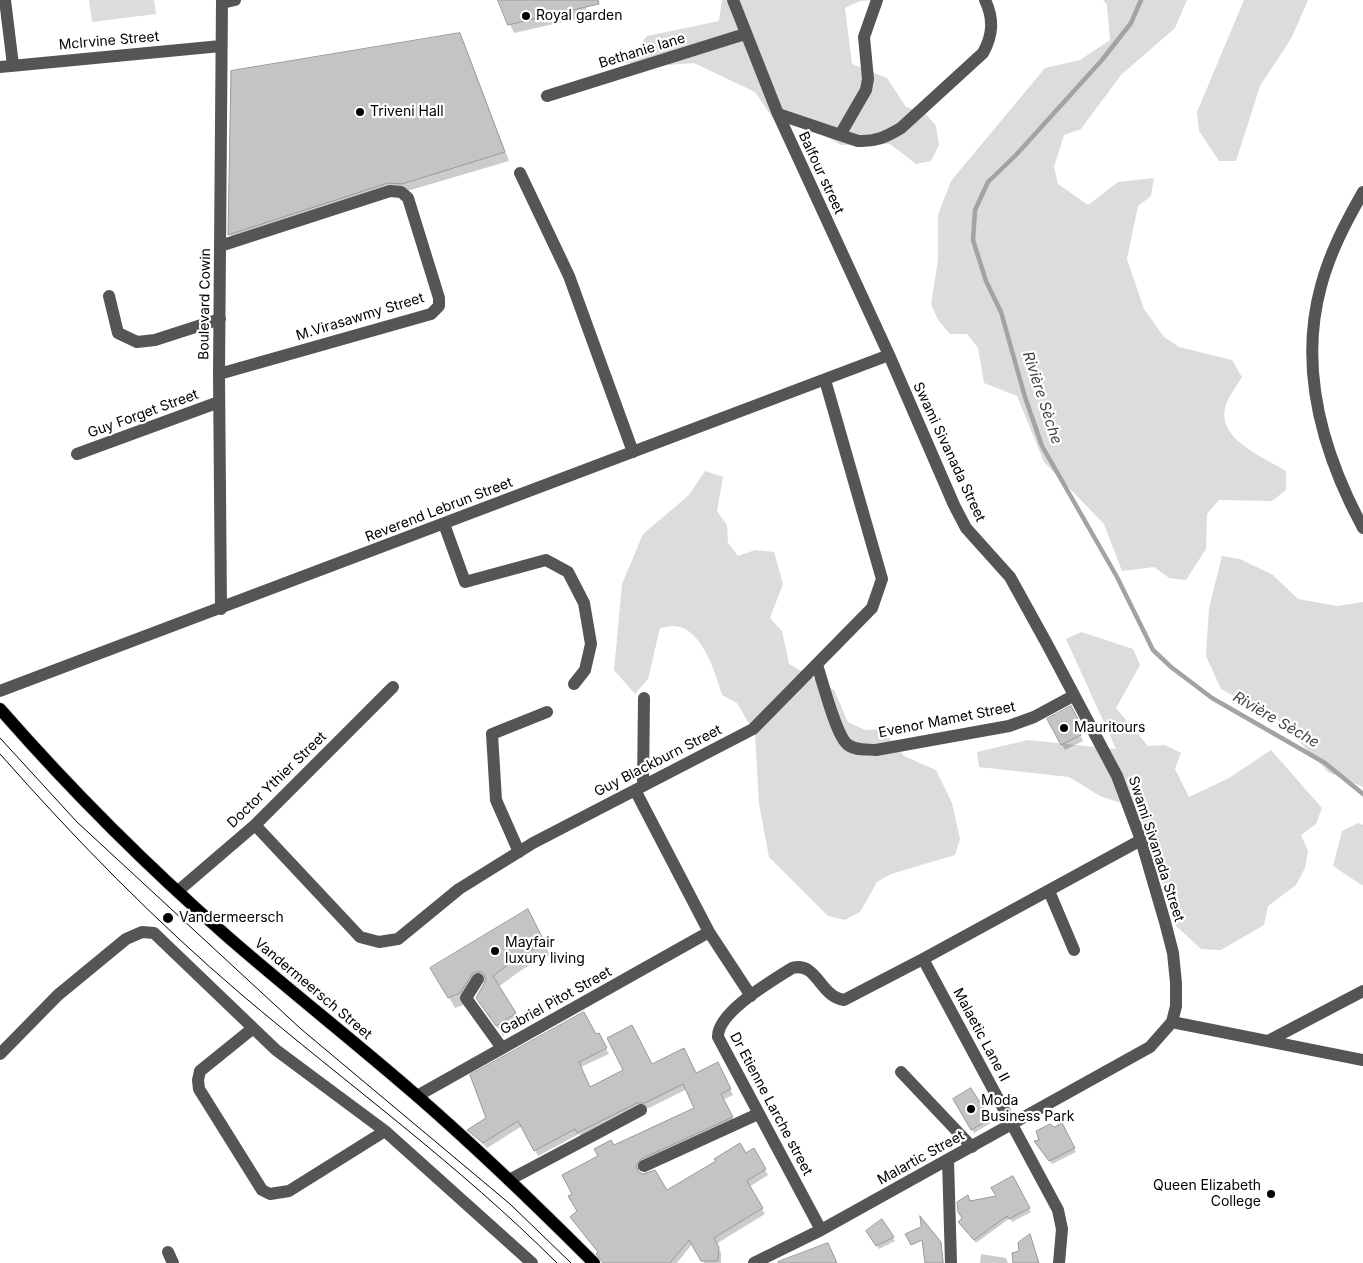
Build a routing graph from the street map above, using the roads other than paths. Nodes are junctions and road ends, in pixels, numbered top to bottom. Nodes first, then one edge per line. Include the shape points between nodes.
1 (5, 0) edge
2 (235, 0) edge
3 (733, 0) edge
4 (877, 0) edge
5 (986, 0) edge
6 (222, 1) edge
7 (745, 34) junction
8 (221, 46) junction
9 (6, 66) edge
10 (547, 96) dead end
11 (778, 114) junction
12 (840, 135) junction
13 (520, 174) dead end
14 (1363, 192) edge
15 (220, 246) junction
16 (109, 296) dead end
17 (220, 319) junction
18 (889, 355) junction
19 (219, 374) junction
20 (825, 380) junction
21 (219, 402) junction
22 (633, 452) junction
23 (77, 454) dead end
24 (444, 524) junction
25 (1363, 528) edge
26 (221, 609) junction
27 (817, 666) junction
28 (574, 684) dead end
29 (393, 687) dead end
30 (0, 691) edge
31 (1073, 696) junction
32 (644, 698) dead end
33 (0, 709) edge
34 (548, 712) dead end
35 (639, 788) junction
36 (255, 825) junction
37 (1141, 840) junction
38 (518, 852) junction
39 (1049, 890) junction
40 (178, 891) junction
41 (709, 932) junction
42 (1074, 950) dead end
43 (923, 959) junction
44 (478, 979) dead end
45 (1363, 991) edge
46 (750, 996) junction
47 (1172, 1022) junction
48 (252, 1029) junction
49 (1268, 1041) junction
50 (502, 1048) junction
51 (0, 1054) edge
52 (1363, 1060) edge
53 (901, 1072) dead end
54 (417, 1096) junction
55 (641, 1110) dead end
56 (758, 1114) junction
57 (1012, 1125) junction
58 (385, 1131) junction
59 (972, 1147) junction
60 (948, 1160) junction
61 (644, 1166) dead end
62 (509, 1180) junction
63 (821, 1230) junction
64 (532, 1263) edge
65 (594, 1263) edge
66 (754, 1263) edge
67 (951, 1263) edge
68 (1059, 1263) edge

1 - 9 street
2 - 6 street
3 - 7 street, Balfour street
4 - 12 street via 864,37 866,90
5 - 12 street via 991,38 983,53 901,128 885,138 872,142
6 - 8 street, Boulevard Cowin
7 - 10 street, Bethanie lane
7 - 11 street, Balfour street
8 - 9 street, Mclrvine Street
8 - 15 street, Boulevard Cowin
11 - 12 street
11 - 18 street, Balfour street
13 - 22 street via 569,276
14 - 25 street via 1336,243 1321,286 1312,355 1322,433 1333,467
15 - 17 street, Boulevard Cowin
15 - 19 street, M.Virasawmy Street via 390,191 401,192 408,198 439,306 431,314
16 - 17 street via 118,333 137,342 155,340
17 - 19 street, Boulevard Cowin
18 - 20 street, Reverend Lebrun Street
18 - 31 street, Swami Sivanada Street via 966,528 1010,578
19 - 21 street, Boulevard Cowin
20 - 22 street, Reverend Lebrun Street
20 - 27 street, Guy Blackburn Street via 882,578 872,608
21 - 23 street, Guy Forget Street
21 - 26 street, Boulevard Cowin
22 - 24 street, Reverend Lebrun Street
24 - 26 street, Reverend Lebrun Street
24 - 28 street via 465,582 546,560 568,572 584,603 590,644 584,670
26 - 30 street, Reverend Lebrun Street
27 - 31 street, Evenor Mamet Street via 838,728 846,744 857,749 876,750 1010,726
27 - 35 street, Guy Blackburn Street via 753,729
29 - 36 street, Doctor Ythier Street
31 - 37 street, Swami Sivanada Street via 1117,776
32 - 35 street
33 - 40 main road, Vandermeersch Street via 67,782
34 - 38 street via 492,734 496,800
35 - 38 street, Guy Blackburn Street
35 - 41 street
36 - 38 street, Guy Blackburn Street via 360,937 379,942 398,938 459,889
36 - 40 street, Doctor Ythier Street
37 - 39 street, Dr Etienne Larche street
37 - 47 street, Swami Sivanada Street via 1173,953 1176,1006
39 - 42 street
39 - 43 street, Dr Etienne Larche street
40 - 54 main road, Vandermeersch Street
41 - 46 street
41 - 50 street, Gabriel Pitot Street
43 - 46 street, Dr Etienne Larche street via 844,1000 832,996 806,967 799,966
43 - 57 street, Malaetic Lane II
44 - 50 street via 466,998
45 - 49 street
46 - 56 street, Dr Etienne Larche street via 717,1028 718,1037
47 - 49 street
47 - 57 street, Malartic Street via 1150,1047
48 - 51 street via 154,933 142,932 126,939 58,995
48 - 58 street
48 - 58 street via 200,1071 198,1080 199,1089 262,1190 270,1194 289,1191
49 - 52 street
50 - 54 street, Gabriel Pitot Street
53 - 59 street
54 - 62 main road, Vandermeersch Street
55 - 62 street
56 - 61 street
56 - 63 street, Dr Etienne Larche street
57 - 59 street, Malartic Street
57 - 68 street, Malaetic Lane II via 1058,1210 1062,1229
58 - 64 street
59 - 60 street, Malartic Street
60 - 63 street, Malartic Street
60 - 67 street
62 - 65 main road, Vandermeersch Street
63 - 66 street, Malartic Street

